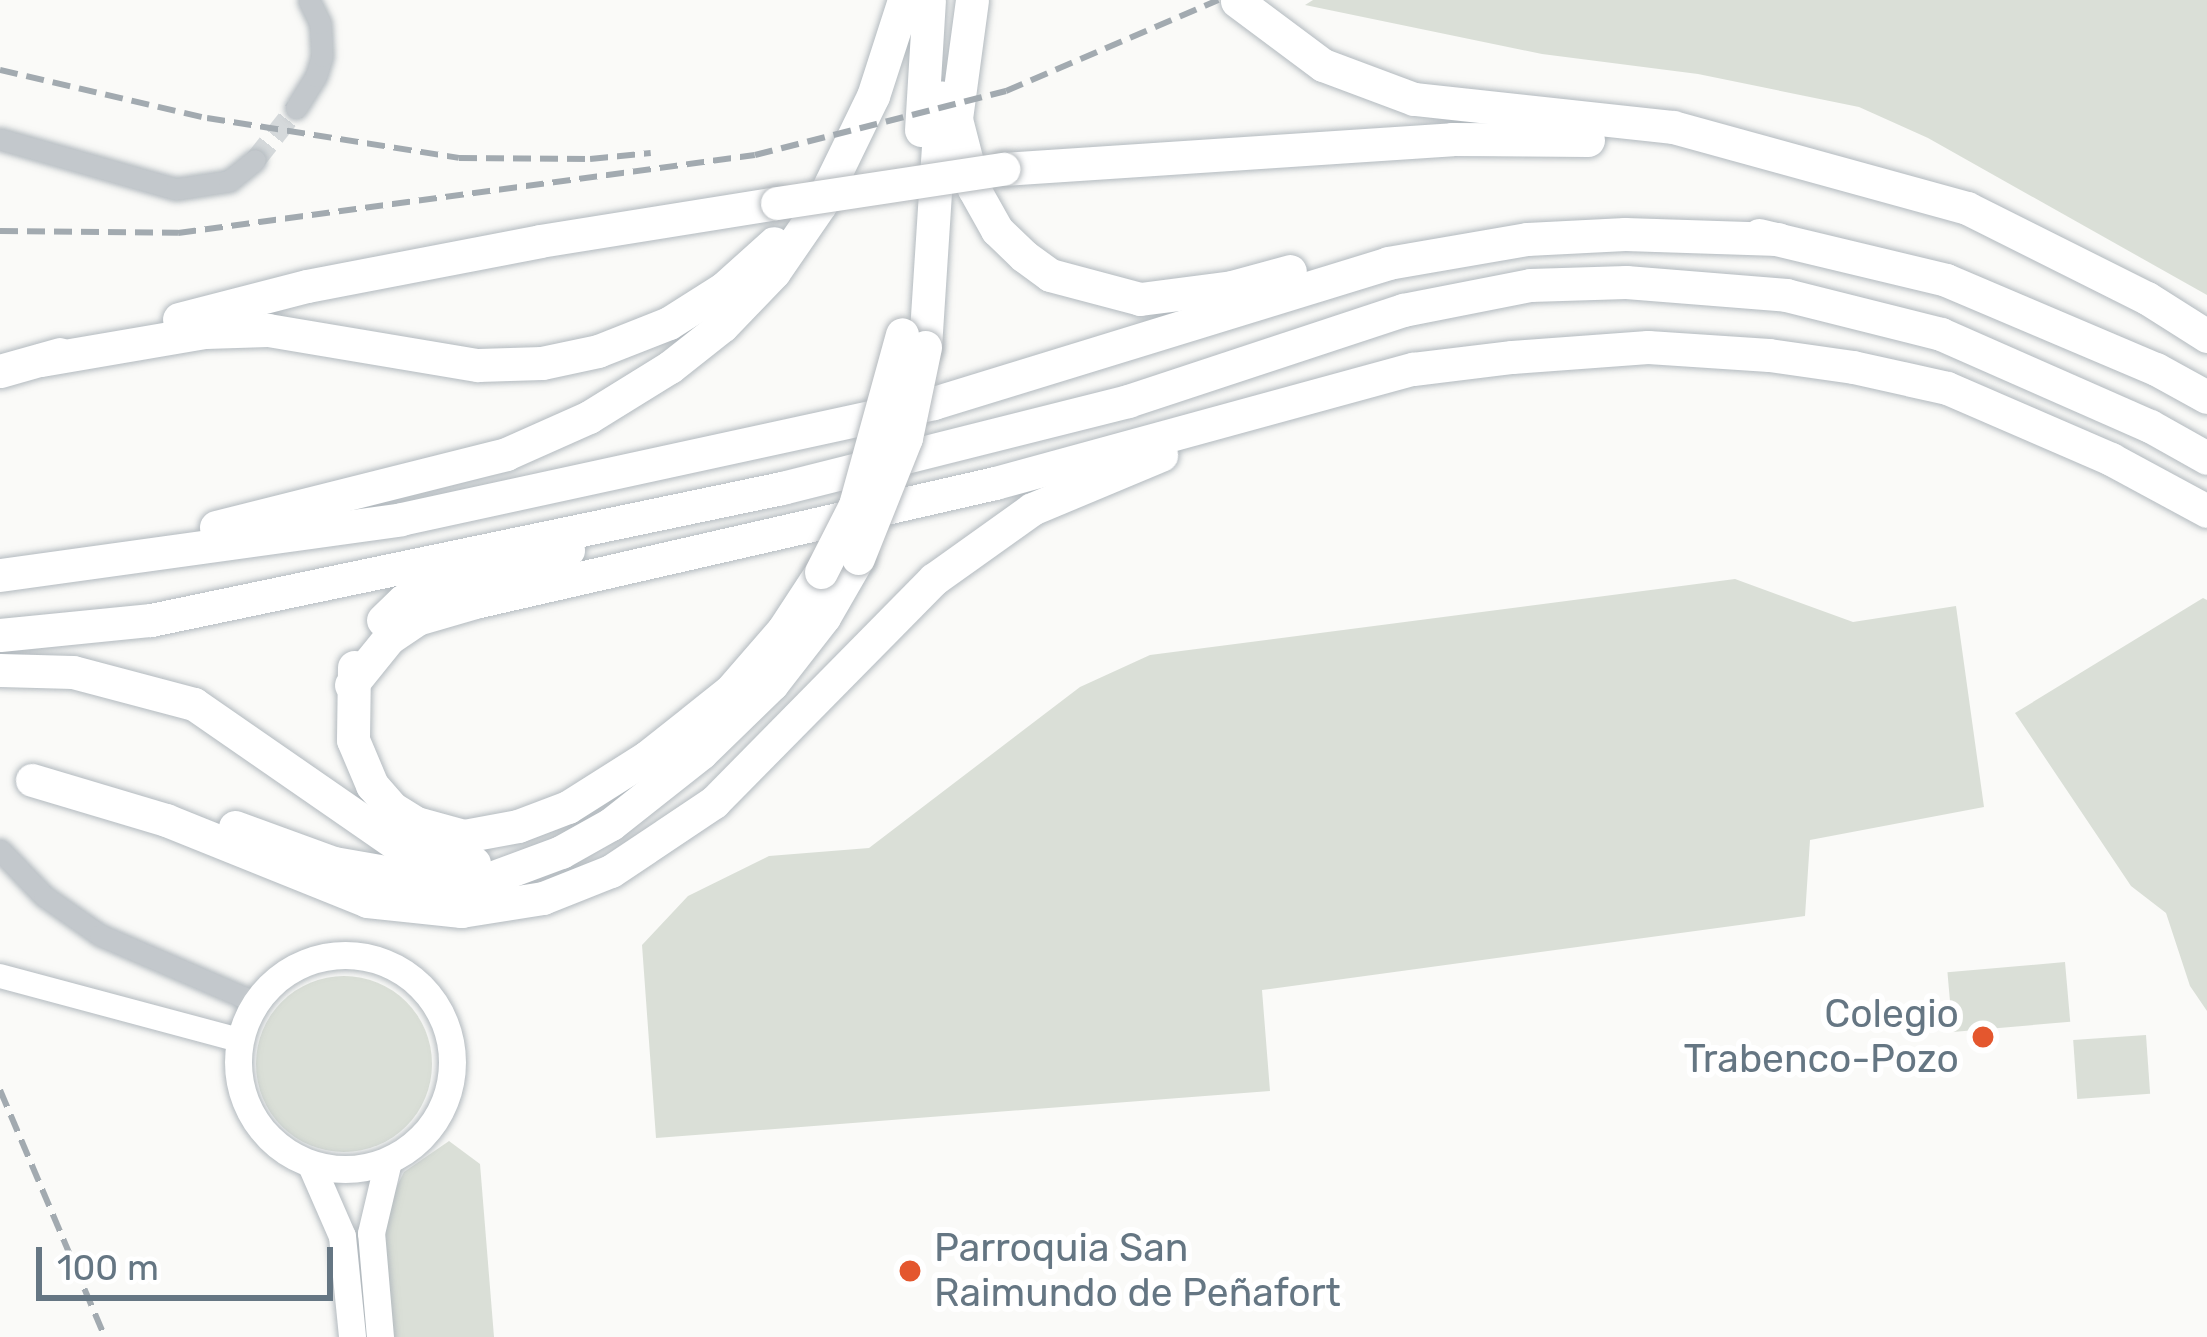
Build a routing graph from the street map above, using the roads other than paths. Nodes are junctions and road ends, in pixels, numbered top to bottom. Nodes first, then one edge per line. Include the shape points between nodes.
1 (309, 0) edge
2 (892, 0) edge
3 (904, 0) edge
4 (928, 0) edge
5 (955, 0) edge
6 (972, 0) edge
7 (1237, 1) edge
8 (296, 108) tunnel mouth
9 (0, 140) edge
10 (1757, 152) junction
11 (255, 160) tunnel mouth
12 (1778, 239) junction
13 (2207, 336) edge
14 (913, 340) junction
15 (41, 359) junction
16 (0, 371) edge
17 (1316, 396) junction
18 (2207, 397) edge
19 (2207, 458) edge
20 (2111, 459) junction
21 (684, 509) junction
22 (2207, 511) edge
23 (2207, 524) edge
24 (11, 574) edge
25 (0, 635) edge
26 (0, 670) edge
27 (351, 685) junction
28 (669, 777) junction
29 (16, 779) edge
30 (0, 850) edge
31 (0, 976) edge
32 (255, 1001) junction
33 (239, 1040) junction
34 (388, 1161) junction
35 (311, 1165) junction
36 (352, 1337) edge
37 (380, 1337) edge

1 - 8 street via 322,56
2 - 15 highway via 826,164 795,215 724,288 669,323 542,363 478,365 268,329
3 - 24 highway via 873,96 820,206 774,272 670,367 590,417 506,454
4 - 14 highway
5 - 14 highway
6 - 12 highway via 956,119 974,189 997,230 1024,256 1095,291 1140,299 1232,287 1467,226 1626,214
7 - 10 highway via 1323,65 1414,99 1673,128
9 - 11 street via 189,190 229,181
10 - 13 highway via 1967,208
10 - 15 highway, bridge via 1452,139 1003,170 307,286
12 - 18 highway via 1946,280
12 - 24 highway via 1527,238 1388,263 934,403 400,519
14 - 27 highway, bridge via 855,505 783,630 730,691 568,807 464,836 416,823 372,785 353,740
14 - 28 highway, bridge via 906,438 858,558 772,684
15 - 16 highway
17 - 20 highway via 1413,369 1512,357 1648,347 1768,355 1947,388
17 - 27 highway via 995,483 417,619 389,638
17 - 29 highway via 1032,509 934,579 714,802 611,871 543,898 461,911 368,901 166,820
19 - 21 highway via 1941,334 1786,295 1626,282 1530,285 1403,310 1128,401
20 - 22 highway
20 - 23 highway
21 - 25 highway via 151,620
21 - 27 highway via 403,601 356,656
26 - 28 highway via 73,672 194,704 365,826 405,850 458,864 507,860 581,830
28 - 29 highway via 561,852 491,878 442,882 334,863 101,785
30 - 32 street via 44,896 100,935
31 - 33 main road
32 - 33 main road
32 - 34 main road via 275,979 331,955 362,956 404,973 436,1005 452,1064 448,1094 428,1131
33 - 35 main road via 244,1102 260,1130
34 - 35 main road via 350,1171
34 - 37 main road via 371,1233
35 - 36 main road via 342,1236

